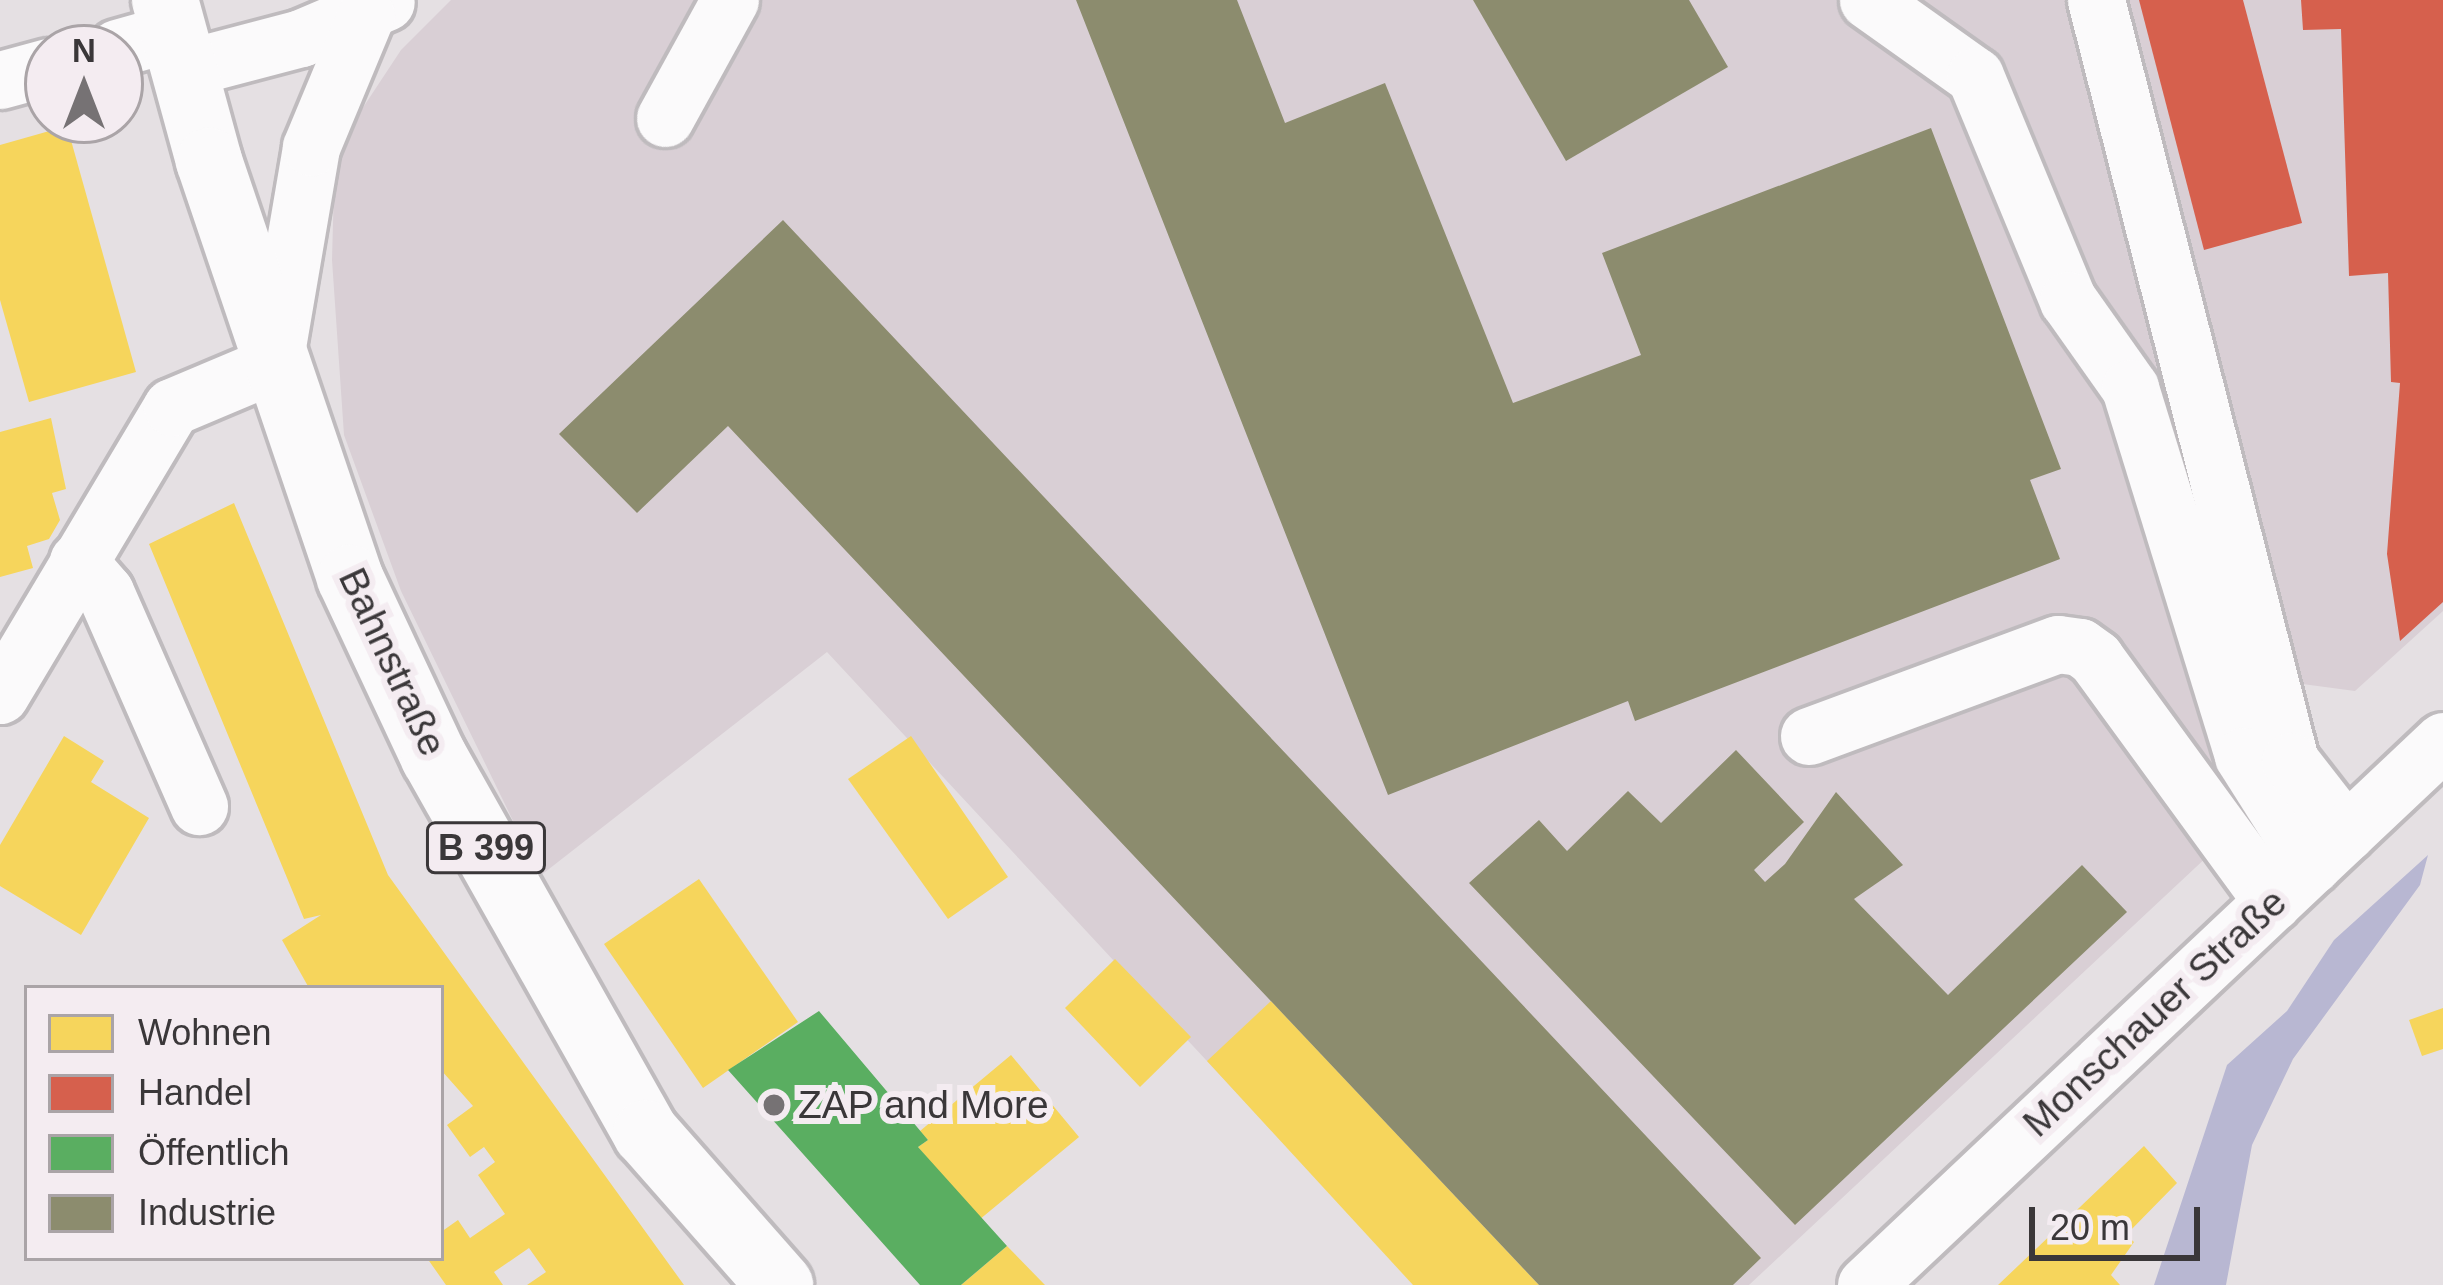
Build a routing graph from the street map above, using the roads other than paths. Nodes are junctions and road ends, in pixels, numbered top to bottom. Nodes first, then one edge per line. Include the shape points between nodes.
1 (730, 0) edge
2 (1868, 0) edge
3 (2096, 0) edge
4 (378, 8) edge
5 (160, 37) edge
6 (665, 118) dead end
7 (274, 364) junction
8 (78, 561) junction
9 (0, 695) edge
10 (1809, 736) dead end
11 (2443, 741) edge
12 (199, 806) dead end
13 (2310, 867) junction
14 (780, 1285) edge
15 (1866, 1285) edge

1 - 6 street
2 - 13 street via 1975,76 2068,300 2130,388 2243,756
3 - 13 street
4 - 5 street
4 - 7 street via 311,147
5 - 7 main road, Bahnstraße / B 399
7 - 8 street via 172,407
7 - 14 main road, Bahnstraße / B 399 via 350,578 434,757 646,1133
8 - 9 street
8 - 12 street via 105,592
10 - 13 street via 2058,644 2080,647
11 - 13 street, Monschauer Straße
13 - 15 street, Monschauer Straße

